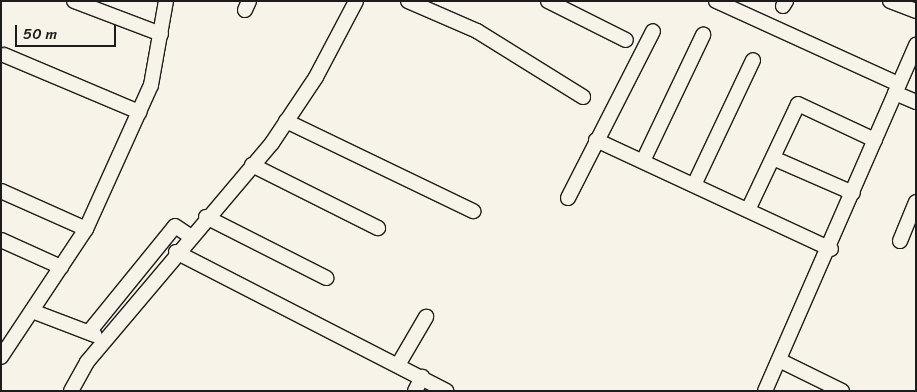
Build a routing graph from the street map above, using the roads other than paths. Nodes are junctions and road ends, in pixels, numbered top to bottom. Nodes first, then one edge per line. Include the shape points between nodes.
1 (74, 1) edge
2 (166, 1) edge
3 (356, 1) edge
4 (408, 1) edge
5 (548, 1) edge
6 (890, 1) edge
7 (718, 2) edge
8 (916, 11) edge
9 (653, 31) dead end
10 (160, 34) junction
11 (703, 35) dead end
12 (626, 40) dead end
13 (916, 45) edge
14 (4, 55) dead end
15 (754, 60) dead end
16 (896, 88) junction
17 (582, 97) dead end
18 (916, 102) edge
19 (139, 112) junction
20 (286, 121) junction
21 (596, 140) junction
22 (875, 140) junction
23 (773, 158) junction
24 (643, 161) junction
25 (252, 165) junction
26 (694, 185) junction
27 (1, 191) edge
28 (853, 194) junction
29 (568, 198) dead end
30 (916, 202) edge
31 (748, 210) junction
32 (473, 211) dead end
33 (206, 217) junction
34 (378, 228) dead end
35 (86, 229) junction
36 (190, 236) junction
37 (1, 240) edge
38 (900, 241) dead end
39 (831, 249) junction
40 (176, 252) junction
41 (61, 267) junction
42 (326, 278) dead end
43 (32, 310) junction
44 (426, 317) dead end
45 (89, 332) junction
46 (106, 338) junction
47 (4, 349) edge
48 (781, 361) junction
49 (398, 365) junction
50 (422, 377) junction
51 (837, 390) edge
52 (71, 391) edge
53 (415, 391) edge
54 (446, 391) edge
55 (765, 391) edge

1 - 10 street
2 - 10 street
3 - 20 street via 316,77
4 - 17 street via 477,31
5 - 12 street
6 - 8 street
7 - 16 street
9 - 21 street
10 - 19 street via 151,85
11 - 24 street
13 - 16 street
14 - 19 street
15 - 26 street
16 - 18 street
16 - 22 street
19 - 35 street
20 - 25 street
20 - 32 street
21 - 24 street
21 - 29 street
22 - 23 street via 798,104
22 - 28 street
23 - 28 street
23 - 31 street
24 - 26 street
25 - 33 street
25 - 34 street
26 - 31 street
27 - 35 street
28 - 39 street
30 - 38 street
31 - 39 street
33 - 36 street
33 - 42 street
35 - 41 street
36 - 40 street
36 - 45 street via 175,226
37 - 41 street
39 - 48 street
40 - 46 street
40 - 49 street
41 - 43 street
43 - 45 street
43 - 47 street
44 - 49 street
45 - 46 street
46 - 52 street
48 - 51 street
48 - 55 street
49 - 50 street
50 - 53 street
50 - 54 street

